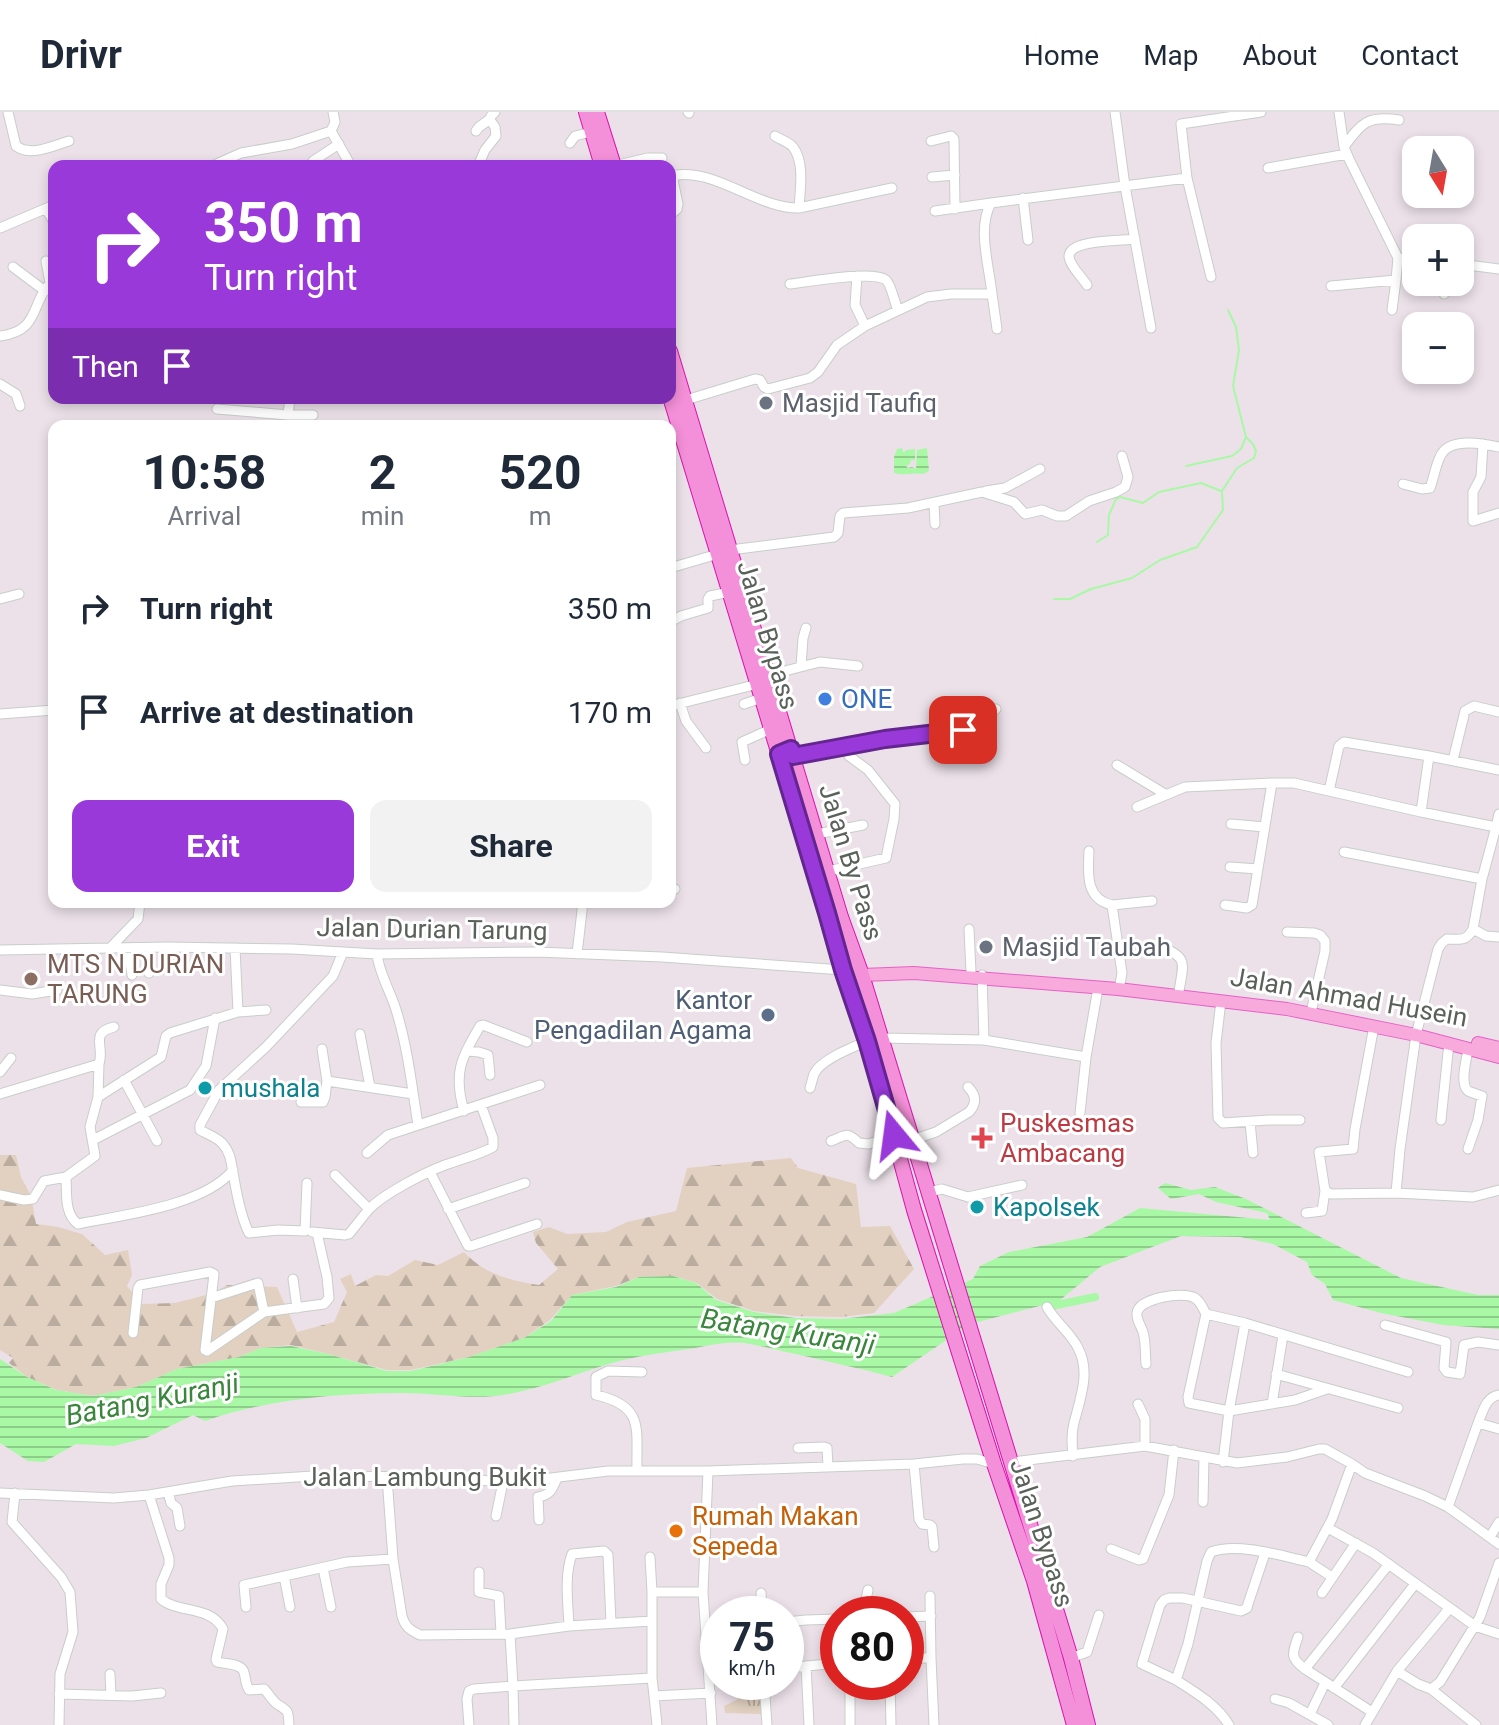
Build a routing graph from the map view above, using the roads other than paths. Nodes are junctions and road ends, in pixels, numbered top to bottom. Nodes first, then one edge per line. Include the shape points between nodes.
1 (8, 112) edge
2 (333, 112) edge
3 (597, 112) edge
4 (1115, 112) edge
5 (1179, 112) edge
6 (1261, 112) edge
7 (1339, 112) edge
8 (493, 115) edge
9 (1399, 120) dead end
10 (1181, 124) junction
11 (597, 130) junction
12 (331, 131) junction
13 (476, 131) dead end
14 (775, 136) dead end
15 (69, 141) dead end
16 (931, 141) dead end
17 (570, 143) dead end
18 (339, 144) junction
19 (1346, 151) junction
20 (662, 158) dead end
21 (225, 160) edge
22 (315, 160) edge
23 (348, 160) edge
24 (481, 160) edge
25 (601, 160) edge
26 (611, 160) edge
27 (640, 160) edge
28 (1268, 168) dead end
29 (676, 175) edge
30 (955, 175) junction
31 (932, 177) dead end
32 (1187, 178) junction
33 (1125, 186) junction
34 (892, 188) dead end
35 (1023, 198) junction
36 (991, 203) junction
37 (48, 208) edge
38 (799, 208) junction
39 (955, 209) junction
40 (935, 211) dead end
41 (0, 228) edge
42 (1135, 239) junction
43 (1028, 240) dead end
44 (1398, 258) junction
45 (1402, 258) edge
46 (46, 261) dead end
47 (1474, 266) edge
48 (13, 267) dead end
49 (1499, 269) edge
50 (48, 273) edge
51 (857, 276) junction
52 (1211, 277) dead end
53 (1396, 280) junction
54 (48, 284) edge
55 (790, 284) dead end
56 (1087, 285) dead end
57 (1331, 286) dead end
58 (48, 288) edge
59 (992, 294) junction
60 (898, 310) junction
61 (1392, 310) dead end
62 (865, 326) junction
63 (1151, 328) dead end
64 (997, 329) dead end
65 (0, 336) edge
66 (676, 369) edge
67 (0, 384) edge
68 (686, 400) junction
69 (289, 404) edge
70 (20, 406) dead end
71 (217, 409) dead end
72 (288, 415) junction
73 (313, 415) dead end
74 (676, 433) edge
75 (1483, 444) junction
76 (1499, 447) edge
77 (1122, 456) dead end
78 (1040, 469) dead end
79 (1403, 484) dead end
80 (982, 492) junction
81 (934, 503) junction
82 (1499, 513) edge
83 (716, 523) junction
84 (935, 524) dead end
85 (724, 552) junction
86 (676, 566) edge
87 (730, 592) junction
88 (19, 594) dead end
89 (0, 599) edge
90 (676, 619) edge
91 (806, 628) dead end
92 (801, 666) junction
93 (858, 666) dead end
94 (763, 686) junction
95 (676, 704) edge
96 (744, 704) dead end
97 (676, 709) edge
98 (996, 709) dead end
99 (48, 710) edge
100 (1499, 712) edge
101 (0, 714) edge
102 (771, 729) junction
103 (844, 746) junction
104 (706, 748) dead end
105 (787, 753) junction
106 (1429, 756) junction
107 (745, 760) dead end
108 (1453, 760) junction
109 (1117, 765) dead end
110 (1499, 770) edge
111 (1272, 783) junction
112 (1329, 791) junction
113 (1165, 794) junction
114 (1137, 807) dead end
115 (1421, 812) junction
116 (1499, 814) edge
117 (1231, 824) dead end
118 (863, 825) dead end
119 (1265, 827) junction
120 (1496, 827) junction
121 (817, 834) junction
122 (1089, 851) dead end
123 (1344, 852) dead end
124 (1230, 867) dead end
125 (1258, 869) junction
126 (828, 871) junction
127 (1482, 879) junction
128 (1152, 901) dead end
129 (1112, 905) junction
130 (1225, 905) dead end
131 (139, 908) edge
132 (582, 908) edge
133 (969, 929) dead end
134 (1473, 929) junction
135 (1287, 932) dead end
136 (1499, 937) edge
137 (1158, 946) dead end
138 (111, 947) junction
139 (128, 948) junction
140 (145, 948) junction
141 (213, 948) junction
142 (235, 948) junction
143 (0, 950) edge
144 (343, 952) junction
145 (377, 954) junction
146 (577, 954) junction
147 (220, 964) dead end
148 (860, 969) junction
149 (843, 970) junction
150 (149, 973) dead end
151 (132, 975) dead end
152 (978, 975) junction
153 (1120, 984) junction
154 (1098, 988) junction
155 (0, 990) edge
156 (57, 990) dead end
157 (1179, 991) junction
158 (1221, 1001) junction
159 (1312, 1008) junction
160 (266, 1010) dead end
161 (238, 1012) junction
162 (215, 1018) junction
163 (1374, 1026) junction
164 (114, 1027) dead end
165 (1416, 1032) junction
166 (360, 1034) dead end
167 (874, 1040) junction
168 (984, 1040) junction
169 (527, 1042) dead end
170 (1449, 1043) junction
171 (1499, 1048) edge
172 (322, 1049) dead end
173 (1468, 1049) junction
174 (467, 1051) junction
175 (1086, 1057) junction
176 (1499, 1057) edge
177 (11, 1058) dead end
178 (99, 1064) junction
179 (0, 1072) edge
180 (490, 1075) dead end
181 (124, 1080) junction
182 (327, 1081) junction
183 (540, 1085) dead end
184 (370, 1087) junction
185 (968, 1087) dead end
186 (810, 1088) dead end
187 (0, 1094) edge
188 (413, 1094) junction
189 (98, 1097) junction
190 (301, 1102) dead end
191 (481, 1105) junction
192 (464, 1111) junction
193 (1080, 1113) dead end
194 (143, 1116) junction
195 (1300, 1120) dead end
196 (1441, 1120) dead end
197 (1250, 1122) junction
198 (418, 1125) junction
199 (894, 1135) junction
200 (911, 1135) junction
201 (93, 1140) junction
202 (157, 1141) dead end
203 (831, 1141) dead end
204 (1468, 1149) dead end
205 (367, 1153) dead end
206 (1253, 1153) dead end
207 (233, 1170) junction
208 (430, 1172) junction
209 (335, 1175) dead end
210 (66, 1177) junction
211 (307, 1183) dead end
212 (525, 1183) dead end
213 (1022, 1185) dead end
214 (1499, 1190) edge
215 (1325, 1191) junction
216 (1396, 1193) junction
217 (0, 1195) edge
218 (931, 1197) junction
219 (369, 1209) junction
220 (448, 1209) junction
221 (1306, 1213) dead end
222 (537, 1224) dead end
223 (305, 1231) junction
224 (317, 1233) junction
225 (293, 1279) dead end
226 (211, 1298) junction
227 (1047, 1307) dead end
228 (297, 1308) junction
229 (264, 1312) junction
230 (1206, 1314) junction
231 (1245, 1323) junction
232 (1385, 1325) dead end
233 (133, 1333) dead end
234 (1283, 1335) junction
235 (1446, 1342) junction
236 (1464, 1345) junction
237 (1499, 1345) edge
238 (1146, 1364) dead end
239 (642, 1372) dead end
240 (1408, 1372) dead end
241 (1276, 1374) junction
242 (1327, 1389) junction
243 (1499, 1395) edge
244 (1138, 1404) dead end
245 (1272, 1404) junction
246 (1398, 1408) dead end
247 (1229, 1411) junction
248 (1478, 1423) junction
249 (1499, 1429) edge
250 (1145, 1446) junction
251 (798, 1448) dead end
252 (1174, 1450) junction
253 (1073, 1456) junction
254 (1204, 1458) junction
255 (1012, 1462) junction
256 (1223, 1462) junction
257 (914, 1464) junction
258 (994, 1464) junction
259 (1352, 1464) junction
260 (828, 1466) junction
261 (637, 1470) junction
262 (708, 1471) junction
263 (387, 1477) junction
264 (557, 1478) junction
265 (503, 1482) junction
266 (168, 1492) junction
267 (0, 1493) edge
268 (15, 1493) junction
269 (149, 1495) junction
270 (1203, 1502) dead end
271 (1448, 1507) junction
272 (496, 1516) dead end
273 (539, 1520) dead end
274 (1499, 1522) edge
275 (180, 1526) dead end
276 (1328, 1528) junction
277 (1490, 1537) junction
278 (1356, 1543) junction
279 (1499, 1544) edge
280 (934, 1547) dead end
281 (1111, 1549) dead end
282 (1265, 1553) junction
283 (650, 1557) dead end
284 (393, 1559) junction
285 (1309, 1562) junction
286 (1499, 1563) edge
287 (1389, 1564) junction
288 (323, 1568) junction
289 (479, 1572) dead end
290 (284, 1576) junction
291 (1332, 1577) junction
292 (1415, 1584) junction
293 (868, 1590) dead end
294 (652, 1592) junction
295 (703, 1592) junction
296 (761, 1593) dead end
297 (1322, 1593) dead end
298 (703, 1596) edge
299 (761, 1596) edge
300 (867, 1596) edge
301 (930, 1596) dead end
302 (1197, 1601) junction
303 (246, 1607) dead end
304 (290, 1607) dead end
305 (331, 1607) dead end
306 (1449, 1609) junction
307 (1099, 1615) dead end
308 (924, 1616) edge
309 (931, 1616) junction
310 (652, 1621) junction
311 (611, 1623) junction
312 (569, 1626) junction
313 (1475, 1626) junction
314 (505, 1634) junction
315 (1499, 1634) edge
316 (1298, 1637) dead end
317 (924, 1658) edge
318 (931, 1658) junction
319 (1071, 1658) junction
320 (820, 1665) edge
321 (806, 1666) joint
322 (1305, 1669) junction
323 (1397, 1671) junction
324 (110, 1674) dead end
325 (652, 1678) junction
326 (1176, 1680) junction
327 (513, 1686) junction
328 (1330, 1686) junction
329 (1431, 1689) junction
330 (161, 1693) dead end
331 (59, 1694) junction
332 (700, 1694) edge
333 (111, 1695) junction
334 (654, 1696) junction
335 (1275, 1699) dead end
336 (711, 1700) edge
337 (765, 1700) edge
338 (850, 1700) edge
339 (890, 1700) edge
340 (1372, 1712) junction
341 (1310, 1714) junction
342 (1323, 1724) edge
343 (59, 1725) edge
344 (289, 1725) edge
345 (469, 1725) edge
346 (514, 1725) edge
347 (657, 1725) edge
348 (712, 1725) edge
349 (767, 1725) edge
350 (809, 1725) edge
351 (850, 1725) edge
352 (891, 1725) edge
353 (934, 1725) edge
354 (1074, 1725) edge
355 (1088, 1725) edge
356 (1229, 1725) edge
357 (1365, 1725) edge
358 (1476, 1725) edge

1 - 15 street via 19,149
2 - 12 street
3 - 11 highway
4 - 33 street
5 - 10 street
6 - 10 street
7 - 19 street
8 - 13 street
8 - 24 street via 496,134
9 - 19 street via 1364,123
10 - 32 street
11 - 17 street via 575,136
11 - 25 highway
11 - 26 highway
12 - 18 street
12 - 21 street
14 - 38 street via 790,144 799,161
16 - 30 street via 954,139
18 - 22 street
18 - 23 street
19 - 28 street
19 - 44 street
20 - 27 street
29 - 38 street via 704,178 778,206
30 - 31 street
30 - 39 street
32 - 33 street
32 - 52 street
33 - 35 street
33 - 42 street
34 - 38 street
35 - 36 street
35 - 43 street
36 - 39 street
36 - 59 street via 984,223
37 - 41 street
39 - 40 street
42 - 56 street via 1071,249 1071,263
42 - 63 street
44 - 45 street
44 - 53 street
46 - 50 street
47 - 49 street
48 - 54 street
51 - 55 street
51 - 60 street via 886,280
51 - 62 street via 855,305
53 - 57 street
53 - 61 street
58 - 65 street via 21,331
59 - 60 street via 927,297
59 - 64 street
60 - 62 street
62 - 68 street via 837,345 818,372 803,381 768,389 755,379
66 - 68 highway
67 - 70 street via 16,394
68 - 83 highway
69 - 72 street
71 - 72 street
72 - 73 street
74 - 83 highway, Jalan Bypass
75 - 76 street
75 - 79 street via 1446,448 1430,488
75 - 82 street via 1473,521
77 - 80 street via 1125,487 1066,516 1042,510 1025,514 1014,502
78 - 80 street via 1005,488
80 - 81 street
81 - 84 street
81 - 85 street via 843,513 834,537
83 - 85 highway, Jalan Bypass
85 - 86 street
85 - 87 highway, Jalan Bypass
85 - 94 highway, Jalan By Pass
87 - 90 street via 710,596 708,609
87 - 94 highway, Jalan Bypass
88 - 89 street
91 - 92 street
92 - 93 street
92 - 94 street
94 - 95 street
94 - 96 street
94 - 102 highway, Jalan Bypass
94 - 105 highway, Jalan By Pass
97 - 104 street
98 - 103 street via 963,730
99 - 101 street
100 - 108 street via 1474,706 1465,711
102 - 105 highway, Jalan Bypass
102 - 107 street via 742,742
103 - 105 street
103 - 126 street via 895,804 894,819 886,858
105 - 121 highway, Jalan By Pass
105 - 149 highway, Jalan Bypass
106 - 108 street
106 - 112 street via 1342,743
106 - 115 street
108 - 110 street
109 - 113 street
111 - 112 street
111 - 113 street via 1193,786
111 - 119 street
112 - 115 street
113 - 114 street
115 - 120 street
116 - 120 street
117 - 119 street
118 - 121 street
119 - 125 street
120 - 127 street
121 - 126 highway, Jalan By Pass
122 - 129 street via 1091,889
123 - 127 street
124 - 125 street
125 - 130 street via 1251,906
126 - 148 highway, Jalan By Pass
127 - 134 street
128 - 129 street
129 - 153 street
131 - 138 street via 138,919
132 - 146 street
133 - 152 street
134 - 136 street
134 - 165 street via 1466,939 1445,941 1438,949
135 - 159 street via 1314,933 1325,941
137 - 157 street via 1181,959
138 - 139 street, Jalan Durian Tarung
138 - 143 street, Jalan Durian Tarung
139 - 140 street, Jalan Durian Tarung
139 - 151 street
140 - 141 street, Jalan Durian Tarung
140 - 150 street
141 - 142 street, Jalan Durian Tarung
141 - 147 street via 215,963
142 - 144 street, Jalan Durian Tarung
142 - 161 street
144 - 145 street, Jalan Durian Tarung
144 - 207 street via 333,976 219,1090 200,1125 224,1146
145 - 146 street, Jalan Durian Tarung
145 - 188 street via 402,1030
146 - 149 street, Jalan Durian Tarung
148 - 149 main road, Jalan Durian Tarung
148 - 152 main road, Jalan Ahmad Husein
148 - 167 highway, Jalan By Pass
149 - 167 highway, Jalan Bypass
152 - 153 main road, Jalan Ahmad Husein
152 - 154 main road, Jalan Ahmad Husein
152 - 168 street
153 - 157 main road, Jalan Ahmad Husein
154 - 158 main road, Jalan Ahmad Husein
154 - 175 street
155 - 156 street
157 - 159 main road, Jalan Ahmad Husein
158 - 163 main road, Jalan Ahmad Husein
158 - 197 street via 1218,1118 1223,1123
159 - 165 main road, Jalan Ahmad Husein
160 - 161 street
161 - 162 street
162 - 181 street via 166,1036 161,1057
162 - 194 street via 206,1066 190,1090
163 - 165 main road, Jalan Ahmad Husein
163 - 215 street via 1353,1149 1319,1152
164 - 178 street via 102,1030 99,1037
165 - 170 main road, Jalan Ahmad Husein
165 - 171 main road, Jalan Ahmad Husein
165 - 216 street
166 - 184 street
167 - 168 street
167 - 186 street via 818,1069
167 - 199 highway, Jalan Bypass
167 - 200 highway, Jalan By Pass
168 - 175 street
169 - 174 street via 481,1025
170 - 173 main road, Jalan Ahmad Husein
170 - 196 street
172 - 182 street
173 - 176 main road, Jalan Ahmad Husein
173 - 204 street via 1465,1087 1482,1096
174 - 180 street via 488,1055
174 - 192 street via 458,1073
175 - 193 street
177 - 179 street
178 - 187 street
178 - 189 street
181 - 189 street
181 - 194 street
182 - 184 street
182 - 190 street via 323,1102
183 - 191 street
184 - 188 street
185 - 200 street via 975,1099 969,1112 936,1132
188 - 198 street
189 - 201 street via 90,1127
191 - 192 street
191 - 208 street via 493,1147
192 - 198 street
194 - 201 street
194 - 202 street
195 - 197 street
197 - 206 street
198 - 205 street via 388,1135
199 - 200 street
199 - 203 street via 862,1145 848,1135
199 - 258 highway, Jalan Bypass
200 - 218 highway, Jalan By Pass
201 - 210 street via 94,1158
207 - 210 street via 175,1204 78,1224 69,1215
207 - 223 street via 249,1233
208 - 219 street
208 - 220 street
209 - 219 street
210 - 217 street via 44,1181 33,1199
211 - 223 street
212 - 220 street
213 - 218 street via 968,1197 942,1189
214 - 216 street via 1473,1197
215 - 216 street
215 - 221 street via 1322,1211
218 - 255 highway, Jalan By Pass
219 - 224 street via 349,1234
220 - 222 street via 469,1246
223 - 224 street
224 - 228 street via 329,1298 324,1304
225 - 228 street
226 - 229 street via 258,1283
226 - 229 street via 207,1351
226 - 233 street via 210,1272 140,1285
227 - 253 street via 1082,1357
228 - 229 street
230 - 231 street
230 - 238 street via 1190,1296 1141,1305 1137,1316
230 - 247 street via 1188,1400
231 - 234 street
231 - 247 street
232 - 235 street
234 - 240 street
234 - 241 street
235 - 236 street
235 - 236 street via 1447,1372 1460,1374
236 - 237 street
239 - 261 street via 608,1371 596,1377 596,1395 625,1406 636,1420
241 - 242 street
241 - 245 street
242 - 245 street
242 - 246 street
243 - 248 street via 1488,1400
244 - 250 street via 1145,1419
245 - 247 street
247 - 256 street
248 - 249 street
248 - 271 street
250 - 252 street
250 - 253 street
251 - 260 street via 827,1448
252 - 254 street
252 - 281 street via 1169,1495 1143,1559
253 - 255 street
254 - 256 street
254 - 270 street
255 - 319 highway, Jalan By Pass
256 - 259 street via 1246,1463 1319,1449
257 - 258 street, Jalan Lambung Bukit via 977,1459
257 - 260 street, Jalan Lambung Bukit
257 - 280 street via 919,1519 932,1527
258 - 354 highway, Jalan Bypass
259 - 271 street
259 - 276 street
260 - 262 street, Jalan Lambung Bukit
261 - 262 street, Jalan Lambung Bukit
261 - 264 street, Jalan Lambung Bukit
262 - 295 street
263 - 265 street, Jalan Lambung Bukit
263 - 266 street, Jalan Lambung Bukit via 267,1478
263 - 284 street
264 - 265 street, Jalan Lambung Bukit
264 - 273 street via 552,1491 538,1497
265 - 272 street
266 - 269 street, Jalan Lambung Bukit
266 - 275 street
267 - 268 street, Jalan Lambung Bukit
268 - 269 street, Jalan Lambung Bukit
268 - 331 street via 12,1522 70,1592 73,1632
269 - 344 street via 169,1558 161,1599 219,1622 223,1629 217,1662 239,1667 249,1690 264,1689 284,1707
271 - 277 street
274 - 277 street
276 - 278 street
276 - 285 street
277 - 279 street
278 - 287 street
278 - 291 street
282 - 285 street
282 - 302 street via 1211,1552
282 - 302 street via 1244,1610
283 - 294 street
284 - 288 street
284 - 314 street via 402,1616 410,1631
285 - 291 street
286 - 313 street
287 - 292 street
287 - 322 street
288 - 290 street
288 - 305 street
289 - 314 street via 479,1592 499,1596
290 - 303 street via 244,1585
290 - 304 street
291 - 297 street
292 - 306 street
292 - 328 street
293 - 300 street
294 - 295 street
294 - 310 street
295 - 298 street
296 - 299 street
301 - 309 street
302 - 326 street
302 - 326 street via 1164,1600 1142,1658 1143,1666
306 - 313 street
306 - 323 street
307 - 319 street via 1087,1652
308 - 309 street
309 - 318 street
310 - 311 street
310 - 325 street
311 - 312 street
311 - 312 street via 604,1551 572,1554
312 - 314 street
313 - 315 street
313 - 329 street
314 - 327 street
316 - 322 street via 1294,1658
317 - 318 street
318 - 353 street
319 - 355 highway, Jalan By Pass
320 - 321 street
321 - 350 street
322 - 328 street
323 - 329 street
323 - 340 street
324 - 333 street
325 - 327 street
325 - 334 street
326 - 356 street via 1205,1699
327 - 345 street via 469,1691
327 - 346 street
328 - 340 street
328 - 341 street
329 - 358 street
330 - 333 street
331 - 333 street
331 - 343 street
332 - 334 street
334 - 347 street
335 - 341 street
336 - 348 street
337 - 349 street
338 - 351 street
339 - 352 street
340 - 357 street
341 - 342 street

